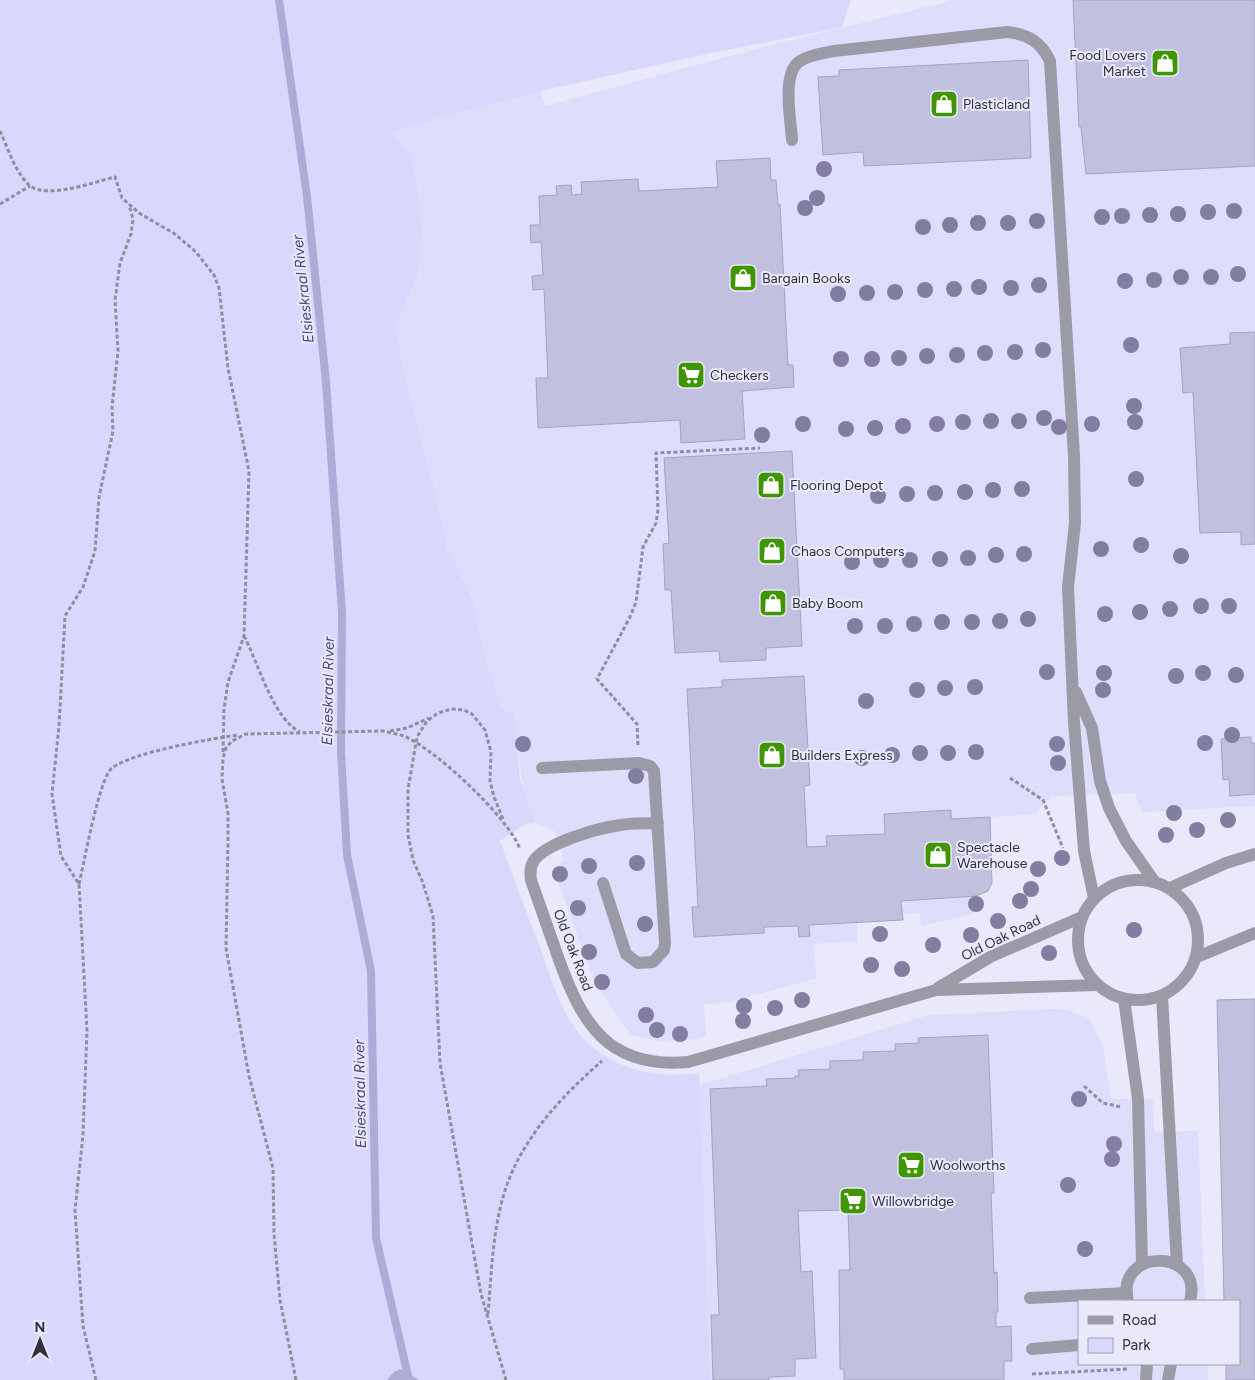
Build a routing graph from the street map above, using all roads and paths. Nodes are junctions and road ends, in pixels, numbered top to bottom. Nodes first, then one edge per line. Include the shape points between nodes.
1 (0, 130) edge
2 (792, 140) dead end
3 (30, 186) junction
4 (0, 204) edge
5 (129, 205) junction
6 (760, 448) dead end
7 (244, 636) junction
8 (1074, 687) junction
9 (438, 713) junction
10 (387, 732) junction
11 (306, 733) junction
12 (246, 734) junction
13 (223, 738) junction
14 (416, 743) junction
15 (639, 763) junction
16 (223, 768) junction
17 (542, 768) dead end
18 (1010, 778) dead end
19 (504, 822) junction
20 (658, 822) junction
21 (1255, 854) edge
22 (1066, 855) dead end
23 (531, 880) junction
24 (1154, 881) junction
25 (603, 883) dead end
26 (79, 884) junction
27 (1170, 888) junction
28 (1094, 898) junction
29 (1082, 917) junction
30 (1255, 933) edge
31 (1197, 957) junction
32 (1097, 985) junction
33 (936, 990) junction
34 (1162, 996) junction
35 (1124, 999) junction
36 (616, 1049) junction
37 (1084, 1086) dead end
38 (1125, 1108) dead end
39 (1142, 1264) junction
40 (1177, 1265) junction
41 (1127, 1297) edge
42 (1030, 1298) dead end
43 (1190, 1300) edge
44 (488, 1317) junction
45 (1078, 1345) edge
46 (1032, 1349) dead end
47 (1146, 1365) edge
48 (1171, 1365) edge
49 (1134, 1368) dead end
50 (1032, 1374) dead end
51 (96, 1380) edge
52 (296, 1380) edge
53 (506, 1380) edge
54 (1146, 1380) edge
55 (1168, 1380) edge

1 - 3 path via 21,175
2 - 8 street via 790,74 800,61 808,57 834,51 1007,32 1029,36 1045,51 1052,74 1074,448 1075,523 1068,587
3 - 4 path
3 - 5 path via 44,192 115,177 122,198
5 - 7 path via 175,234 196,252 214,275 219,288 228,368 250,471
5 - 26 path via 131,234 120,263 115,300 118,351 113,431 99,497 94,551 83,586 65,616 52,794 61,856
6 - 15 path via 656,453 658,510 656,523 643,547 636,602 597,679 637,724
7 - 11 path via 274,703 294,728
7 - 13 path via 228,682
8 - 24 street via 1092,728 1100,781 1109,808 1126,841
8 - 28 street via 1084,851
9 - 10 path via 407,728
9 - 14 path via 422,727
9 - 19 path via 464,710 472,714 485,730 490,746 490,781
10 - 11 path
10 - 14 path
11 - 12 path
12 - 13 path
12 - 16 path via 226,748
13 - 16 path
13 - 26 path via 139,756 111,768 103,784
14 - 19 path via 461,779
14 - 44 path via 408,789 408,835 413,860 433,916 440,1063 481,1294
15 - 17 street
15 - 20 street via 650,766 654,771
16 - 52 path via 228,842 226,948 249,1076 274,1168 274,1234 280,1300
18 - 22 path via 1043,800
19 - 23 path via 518,844
20 - 23 street via 620,825 549,848 532,863
20 - 25 street via 665,943 664,950 653,962 638,963 626,954
21 - 27 street
23 - 36 street, Old Oak Road via 571,993 597,1034
24 - 27 street
24 - 28 street via 1132,879 1112,885
26 - 51 path via 88,1030 76,1210 83,1326
27 - 31 street via 1185,901 1195,918 1199,937
28 - 29 street
29 - 32 street via 1078,935 1079,954
29 - 33 street, Old Oak Road via 990,957
30 - 31 street
31 - 34 street via 1189,973
32 - 33 street, Old Oak Road
32 - 35 street
33 - 36 street, Old Oak Road via 688,1062 649,1061
34 - 35 street
34 - 40 street
35 - 39 street via 1138,1099
36 - 44 path via 553,1108 530,1139 512,1173 500,1208
37 - 38 path via 1103,1102
39 - 40 street via 1160,1260
39 - 41 street via 1131,1276
40 - 43 street via 1188,1278
41 - 42 street
44 - 53 path
45 - 46 street
47 - 54 street
48 - 55 street
49 - 50 path

